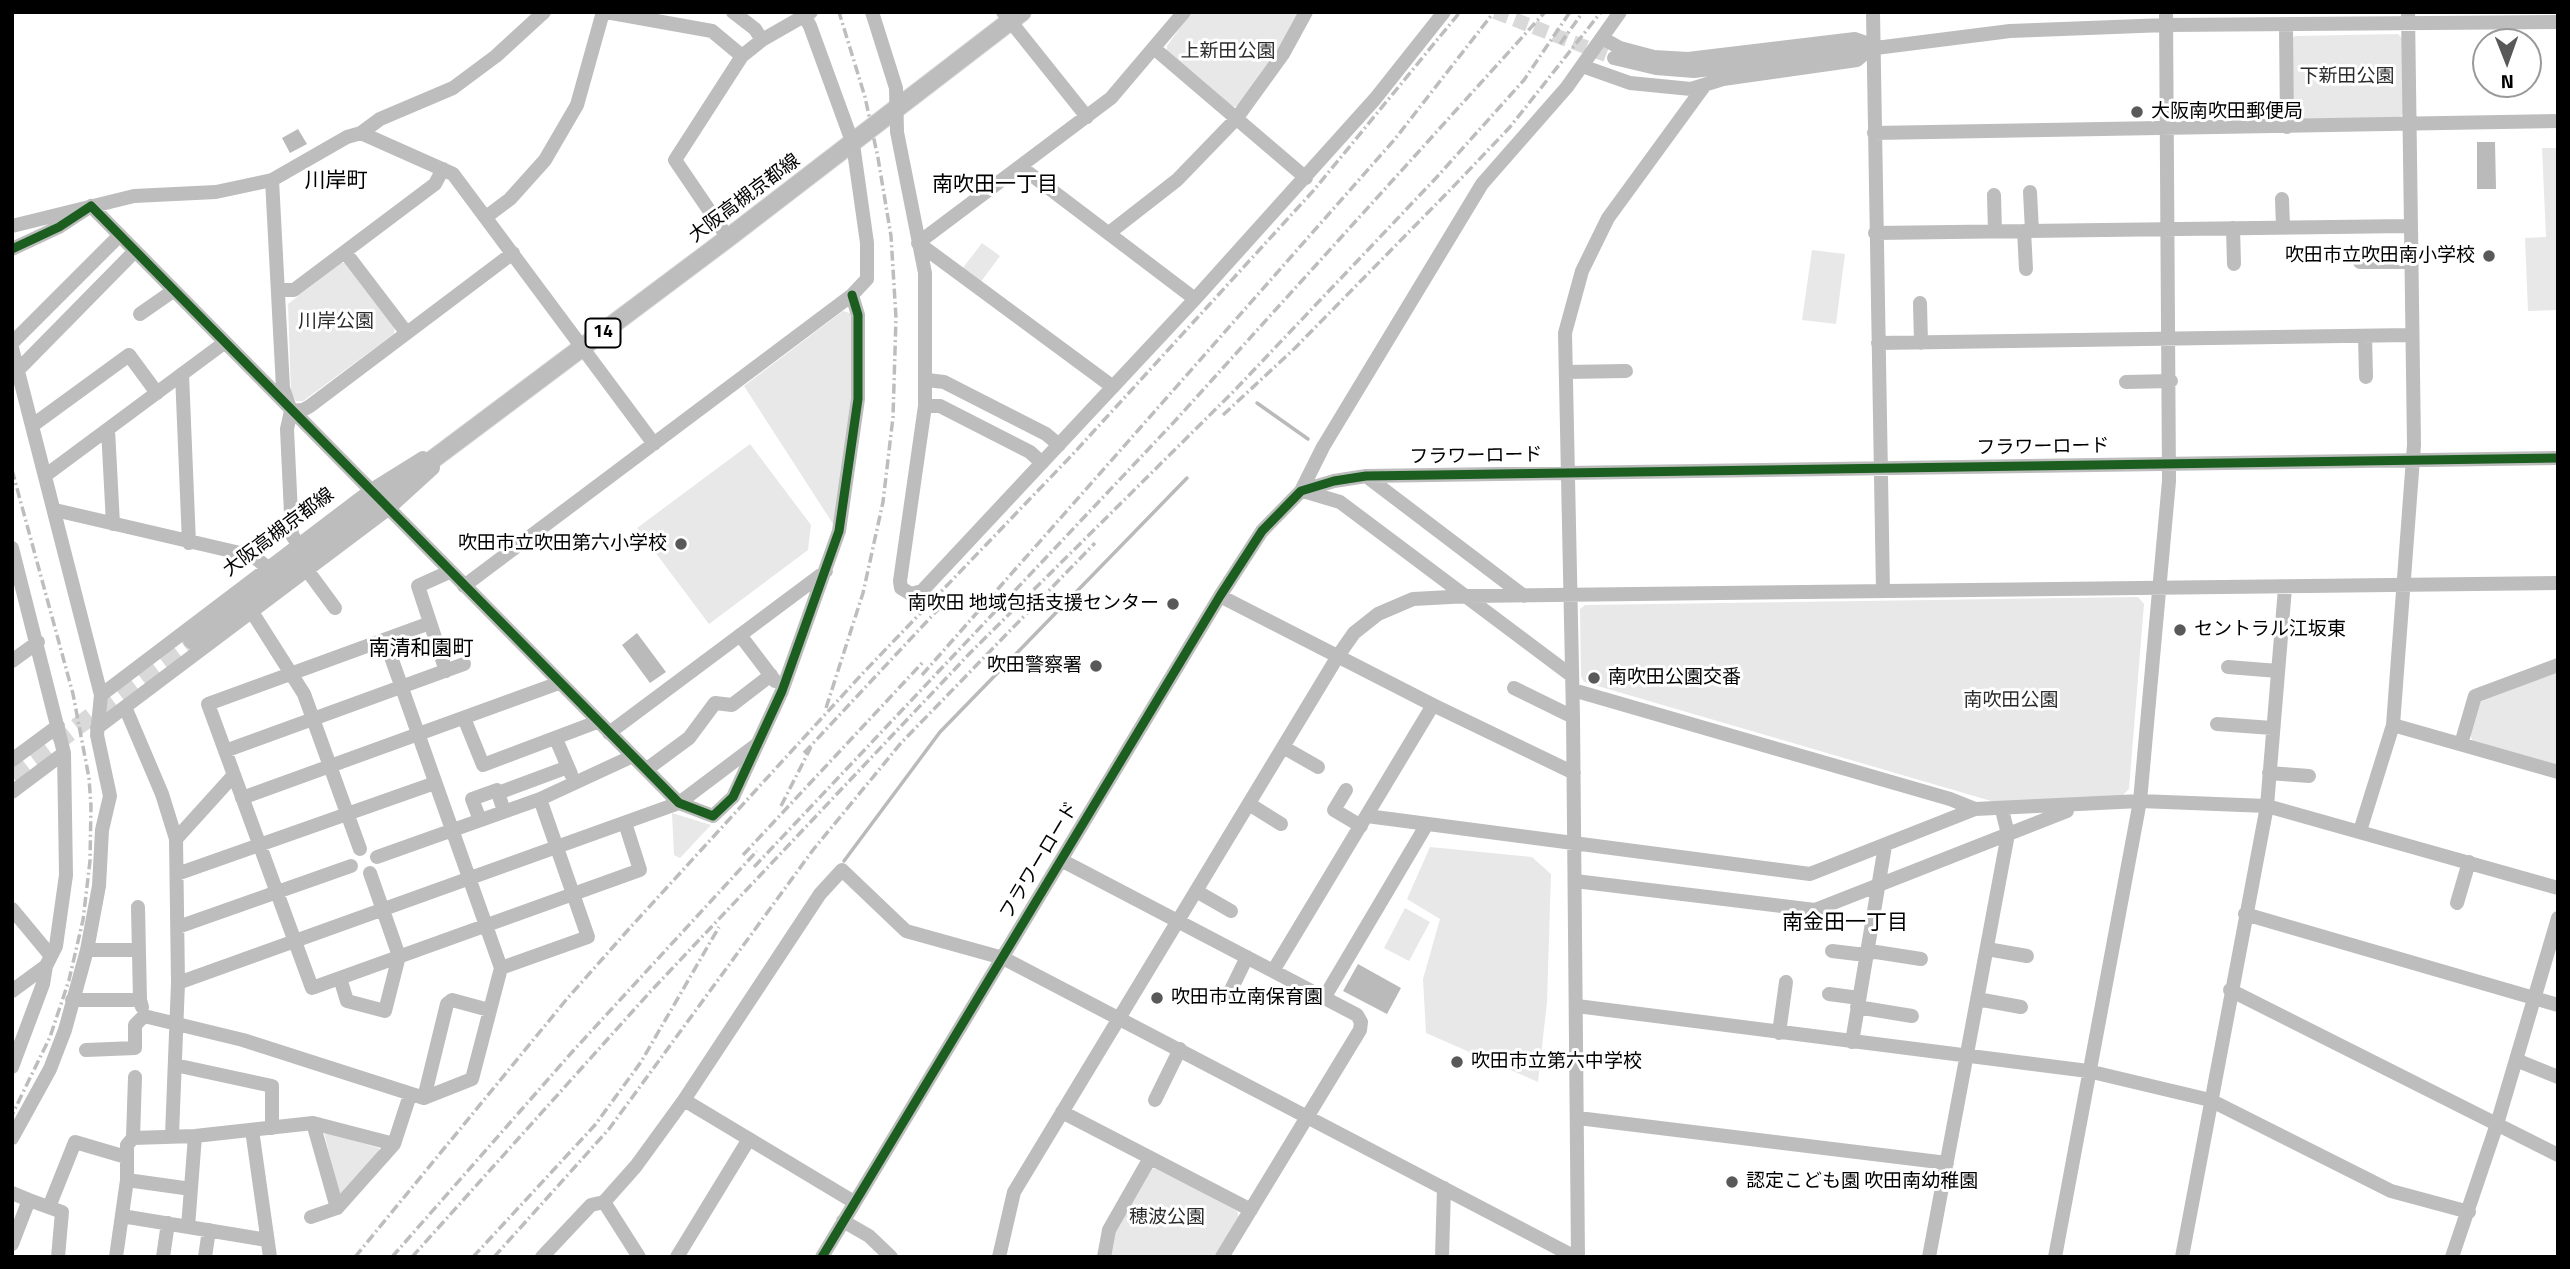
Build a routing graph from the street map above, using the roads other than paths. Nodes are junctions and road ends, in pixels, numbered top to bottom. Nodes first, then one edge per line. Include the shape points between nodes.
1 (544, 12) edge
2 (604, 12) edge
3 (733, 12) edge
4 (872, 12) edge
5 (1184, 12) edge
6 (1306, 12) edge
7 (1443, 12) edge
8 (1620, 12) edge
9 (1872, 12) edge
10 (806, 13) edge
11 (1012, 16) edge
12 (2408, 18) edge
13 (2166, 19) edge
14 (2558, 22) edge
15 (2286, 25) junction
16 (1602, 38) junction
17 (762, 40) junction
18 (1873, 46) junction
19 (1155, 50) junction
20 (742, 56) junction
21 (1614, 58) tunnel mouth
22 (1582, 66) junction
23 (1705, 86) junction
24 (897, 109) junction
25 (1087, 117) junction
26 (1236, 119) junction
27 (2558, 121) edge
28 (2408, 123) junction
29 (2287, 127) junction
30 (2166, 129) junction
31 (1874, 132) junction
32 (361, 133) junction
33 (853, 144) junction
34 (1021, 167) junction
35 (443, 169) junction
36 (1306, 178) junction
37 (272, 180) junction
38 (2030, 192) dead end
39 (1994, 195) dead end
40 (2282, 199) dead end
41 (91, 206) junction
42 (486, 217) junction
43 (12, 226) edge
44 (2409, 226) junction
45 (2283, 227) junction
46 (2233, 228) junction
47 (2167, 230) junction
48 (1995, 231) junction
49 (2028, 231) junction
50 (1109, 233) junction
51 (1875, 233) junction
52 (120, 235) junction
53 (728, 238) junction
54 (918, 243) junction
55 (12, 249) edge
56 (135, 251) junction
57 (345, 251) junction
58 (513, 253) junction
59 (2360, 262) dead end
60 (2409, 262) junction
61 (2234, 264) dead end
62 (2026, 269) dead end
63 (279, 290) junction
64 (173, 291) junction
65 (852, 295) junction
66 (1195, 299) junction
67 (1920, 303) dead end
68 (140, 314) dead end
69 (406, 332) junction
70 (2410, 335) junction
71 (2365, 336) junction
72 (2169, 339) junction
73 (224, 343) junction
74 (1878, 343) junction
75 (1921, 343) junction
76 (12, 346) edge
77 (584, 347) junction
78 (18, 370) junction
79 (1626, 371) dead end
80 (1566, 372) junction
81 (181, 374) junction
82 (2366, 377) dead end
83 (927, 380) junction
84 (2171, 381) junction
85 (2126, 382) dead end
86 (1112, 387) junction
87 (157, 393) junction
88 (925, 406) junction
89 (291, 411) junction
90 (33, 425) junction
91 (108, 429) junction
92 (654, 444) junction
93 (1059, 445) junction
94 (2558, 458) edge
95 (2413, 460) junction
96 (1042, 463) junction
97 (2170, 464) junction
98 (1880, 467) junction
99 (1569, 472) junction
100 (46, 475) junction
101 (1366, 476) junction
102 (1301, 491) junction
103 (379, 500) junction
104 (55, 510) junction
105 (113, 524) junction
106 (189, 543) junction
107 (298, 544) junction
108 (13, 554) edge
109 (268, 568) junction
110 (307, 570) junction
111 (827, 570) junction
112 (449, 572) junction
113 (2558, 583) edge
114 (2403, 585) junction
115 (464, 586) junction
116 (2159, 587) junction
117 (2285, 588) junction
118 (1883, 591) junction
119 (1220, 596) junction
120 (1469, 596) junction
121 (1524, 596) junction
122 (1571, 596) junction
123 (335, 608) dead end
124 (252, 612) junction
125 (430, 623) junction
126 (740, 635) junction
127 (192, 640) tunnel mouth
128 (385, 640) junction
129 (38, 642) junction
130 (1338, 656) junction
131 (12, 661) edge
132 (464, 664) dead end
133 (2558, 665) edge
134 (2228, 667) dead end
135 (446, 671) junction
136 (2278, 671) junction
137 (291, 673) junction
138 (771, 676) junction
139 (559, 683) junction
140 (1573, 683) junction
141 (402, 688) junction
142 (1514, 688) dead end
143 (782, 691) junction
144 (100, 695) junction
145 (1433, 705) junction
146 (125, 707) junction
147 (1573, 717) junction
148 (464, 718) junction
149 (313, 719) junction
150 (597, 722) junction
151 (2217, 723) dead end
152 (2393, 725) junction
153 (58, 726) junction
154 (2272, 727) junction
155 (97, 728) junction
156 (608, 733) junction
157 (418, 735) junction
158 (556, 739) junction
159 (2461, 744) junction
160 (756, 745) junction
161 (1283, 747) junction
162 (225, 751) junction
163 (64, 753) junction
164 (633, 756) junction
165 (12, 760) edge
166 (331, 767) junction
167 (568, 767) junction
168 (1318, 767) dead end
169 (647, 769) junction
170 (2558, 772) edge
171 (1574, 773) junction
172 (2269, 773) junction
173 (233, 776) junction
174 (2309, 776) dead end
175 (435, 783) junction
176 (524, 783) junction
177 (576, 785) junction
178 (1346, 790) dead end
179 (12, 792) edge
180 (498, 793) junction
181 (242, 798) junction
182 (536, 800) junction
183 (2140, 801) junction
184 (679, 803) junction
185 (1249, 804) junction
186 (2077, 806) junction
187 (2266, 806) junction
188 (1975, 809) junction
189 (2002, 810) junction
190 (504, 811) junction
191 (347, 814) junction
192 (480, 820) junction
193 (1364, 821) junction
194 (625, 823) junction
195 (1281, 824) dead end
196 (1427, 824) junction
197 (452, 829) junction
198 (2360, 831) junction
199 (2008, 834) junction
200 (176, 839) junction
201 (1575, 844) junction
202 (259, 845) junction
203 (1885, 846) junction
204 (557, 847) junction
205 (360, 849) junction
206 (377, 857) junction
207 (1061, 860) junction
208 (2469, 862) junction
209 (351, 866) junction
210 (370, 873) junction
211 (177, 874) junction
212 (470, 878) junction
213 (1575, 881) junction
214 (1879, 886) junction
215 (2558, 888) edge
216 (1196, 891) junction
217 (276, 892) junction
218 (573, 893) junction
219 (2457, 902) dead end
220 (138, 907) dead end
221 (12, 909) edge
222 (382, 909) junction
223 (1231, 911) dead end
224 (2245, 914) junction
225 (2558, 918) edge
226 (1178, 922) junction
227 (486, 924) junction
228 (178, 926) junction
229 (293, 941) junction
230 (1987, 949) junction
231 (88, 950) junction
232 (139, 950) junction
233 (1832, 951) dead end
234 (1868, 952) junction
235 (399, 956) junction
236 (2026, 956) dead end
237 (1247, 957) junction
238 (1003, 958) junction
239 (1920, 959) dead end
240 (48, 961) junction
241 (501, 968) junction
242 (1273, 971) junction
243 (340, 978) junction
244 (1786, 982) dead end
245 (178, 983) junction
246 (2230, 990) junction
247 (12, 991) edge
248 (1829, 994) dead end
249 (1228, 996) dead end
250 (1324, 998) junction
251 (2535, 998) junction
252 (1978, 999) junction
253 (72, 1000) junction
254 (140, 1000) junction
255 (1858, 1002) junction
256 (2558, 1004) edge
257 (1577, 1006) junction
258 (2021, 1007) dead end
259 (489, 1010) junction
260 (144, 1016) junction
261 (1912, 1016) dead end
262 (1119, 1017) junction
263 (177, 1023) junction
264 (1779, 1033) junction
265 (1852, 1042) junction
266 (1180, 1049) junction
267 (86, 1050) dead end
268 (1967, 1056) junction
269 (2516, 1060) junction
270 (175, 1065) junction
271 (12, 1067) edge
272 (2088, 1071) junction
273 (135, 1077) dead end
274 (2558, 1077) edge
275 (417, 1096) junction
276 (684, 1100) junction
277 (1155, 1100) dead end
278 (2210, 1100) junction
279 (1062, 1112) junction
280 (1308, 1115) junction
281 (1578, 1118) junction
282 (313, 1123) junction
283 (2497, 1124) junction
284 (272, 1128) junction
285 (252, 1130) junction
286 (172, 1135) junction
287 (195, 1136) junction
288 (12, 1138) edge
289 (132, 1138) junction
290 (749, 1139) junction
291 (394, 1144) junction
292 (2558, 1155) edge
293 (126, 1157) junction
294 (1150, 1158) junction
295 (1947, 1163) junction
296 (127, 1181) junction
297 (1444, 1188) junction
298 (191, 1189) junction
299 (12, 1193) edge
300 (29, 1200) junction
301 (604, 1202) junction
302 (854, 1202) junction
303 (49, 1207) junction
304 (337, 1208) junction
305 (1251, 1210) junction
306 (2469, 1212) junction
307 (122, 1216) junction
308 (311, 1217) dead end
309 (843, 1221) junction
310 (169, 1223) junction
311 (188, 1227) junction
312 (209, 1230) junction
313 (268, 1240) junction
314 (12, 1244) edge
315 (58, 1257) edge
316 (116, 1257) edge
317 (163, 1257) edge
318 (205, 1257) edge
319 (270, 1257) edge
320 (542, 1257) edge
321 (639, 1257) edge
322 (677, 1257) edge
323 (822, 1257) edge
324 (891, 1257) edge
325 (999, 1257) edge
326 (1104, 1257) edge
327 (1223, 1257) edge
328 (1442, 1257) edge
329 (1576, 1257) edge
330 (1929, 1257) edge
331 (2055, 1257) edge
332 (2182, 1257) edge
333 (2452, 1257) edge

1 - 32 street via 453,88 380,119
2 - 20 street via 712,32
2 - 42 street via 576,104 545,160 510,199
3 - 17 street
4 - 24 street via 896,88
5 - 19 street
6 - 26 street via 1283,54
7 - 36 street
8 - 16 street
9 - 18 street
10 - 17 street
10 - 33 street
11 - 24 main road, 大阪高槻京都線 / 14
11 - 25 street
12 - 14 street
12 - 15 street
12 - 28 street
13 - 15 street
13 - 18 street
13 - 30 street
15 - 29 street
16 - 18 street via 1654,57 1688,59 1855,38
16 - 22 street
17 - 20 street
18 - 21 street via 1694,71
18 - 23 street via 1857,60 1723,79
18 - 31 street
19 - 25 street
19 - 26 street
20 - 53 street via 675,160
22 - 23 street via 1653,87
22 - 102 street via 1482,184
23 - 80 street via 1608,218 1582,271 1565,333
24 - 33 main road, 大阪高槻京都線 / 14
24 - 54 street via 897,132
25 - 34 street
26 - 36 street
26 - 50 street via 1195,163
27 - 28 street
28 - 29 street
28 - 44 street
29 - 30 street
30 - 31 street
30 - 47 street
31 - 51 street
32 - 35 street
32 - 37 street
33 - 53 main road, 大阪高槻京都線 / 14
33 - 65 street via 867,243 867,279
34 - 50 street
34 - 54 street
35 - 42 street via 453,174
35 - 57 street via 435,184
36 - 66 street
37 - 41 street via 216,191 134,195
37 - 63 street
38 - 49 street
39 - 48 street
40 - 45 street
41 - 43 street
41 - 52 street
41 - 55 street
42 - 58 street
44 - 45 street
44 - 60 street
45 - 46 street
46 - 47 street
46 - 61 street
47 - 49 street
47 - 72 street
48 - 49 street
48 - 51 street
49 - 62 street
50 - 66 street
51 - 74 street
52 - 56 street
52 - 76 street
53 - 77 main road, 大阪高槻京都線 / 14
54 - 83 street via 925,273
54 - 86 street
56 - 64 street
56 - 78 street
57 - 63 street via 295,290
57 - 69 street
58 - 69 street
58 - 77 street
59 - 60 street
60 - 70 street
63 - 89 street via 283,388
64 - 68 street
64 - 73 street
65 - 92 street
65 - 111 street via 858,315 858,399 844,510
66 - 86 street
67 - 75 street
69 - 89 street via 310,406
70 - 71 street
70 - 95 street
71 - 72 street
71 - 82 street
72 - 75 street
72 - 84 street
73 - 81 street
73 - 89 street
74 - 75 street
74 - 98 street
76 - 78 street
77 - 92 street
77 - 103 main road, 大阪高槻京都線 / 14
78 - 90 street
79 - 80 street
80 - 99 street
81 - 87 street
81 - 106 street
83 - 88 street
83 - 93 street via 944,382
84 - 85 street
84 - 97 street
86 - 93 street
87 - 90 street via 129,355
87 - 91 street
88 - 96 street via 940,406 1031,452
88 - 96 street via 900,581 905,592 922,591
89 - 103 street
89 - 107 street via 287,429 292,535
90 - 100 street
91 - 100 street
91 - 105 street
92 - 115 street
93 - 96 street
94 - 95 street, フラワーロード
95 - 97 street, フラワーロード
95 - 114 street
97 - 98 street, フラワーロード
97 - 116 street
98 - 99 street, フラワーロード
98 - 118 street
99 - 101 street, フラワーロード
99 - 122 street
100 - 104 street
101 - 102 street, フラワーロード
101 - 121 street
102 - 119 street, フラワーロード via 1262,531
102 - 120 street via 1335,499
103 - 107 street, 大阪高槻京都線 / 14
103 - 110 street, 大阪高槻京都線 / 14
103 - 112 street
103 - 127 main road, 大阪高槻京都線 / 14
104 - 105 street
104 - 144 street
105 - 106 street
106 - 109 street via 253,556
107 - 109 street, 大阪高槻京都線 / 14
108 - 129 street
109 - 144 street, 大阪高槻京都線 / 14
110 - 123 street
110 - 124 street, 大阪高槻京都線 / 14
111 - 126 street
111 - 143 street
112 - 115 street
112 - 125 street via 418,586
113 - 114 street
114 - 117 street
114 - 152 street
115 - 139 street
116 - 117 street
116 - 118 street
116 - 183 street
117 - 136 street
118 - 122 street
119 - 130 street
119 - 207 street, フラワーロード
120 - 121 street
120 - 130 street via 1413,599 1377,614
120 - 140 street
121 - 122 street
122 - 140 street
124 - 137 street
124 - 146 street, 大阪高槻京都線 / 14
125 - 128 street
125 - 135 street
126 - 138 street
126 - 156 street
128 - 137 street
128 - 141 street
129 - 131 street
129 - 153 street
130 - 145 street
130 - 161 street
132 - 135 street
133 - 159 street via 2475,696
134 - 136 street
135 - 141 street
136 - 154 street
137 - 149 street
137 - 162 street via 208,704
138 - 143 street
138 - 169 street via 732,705 715,703 689,738
139 - 148 street
139 - 150 street
140 - 147 street
140 - 188 street
141 - 149 street
141 - 157 street
142 - 147 street
143 - 160 street
144 - 155 street
145 - 171 street
145 - 193 street
146 - 155 street, 大阪高槻京都線
146 - 200 street
147 - 171 street
148 - 157 street
148 - 158 street via 483,765
149 - 162 street
149 - 166 street
150 - 156 street
150 - 158 street
151 - 154 street
152 - 159 street
152 - 198 street
153 - 163 street
153 - 165 street
154 - 172 street
155 - 231 street via 110,796
156 - 164 street
157 - 166 street
157 - 175 street
158 - 167 street
159 - 170 street
160 - 184 street
160 - 184 street via 733,797 713,816
161 - 168 street
161 - 185 street
162 - 173 street
163 - 179 street
163 - 240 street via 66,876 59,934
164 - 169 street
164 - 177 street
166 - 181 street
166 - 191 street
167 - 176 street
167 - 177 street
169 - 184 street
171 - 201 street
172 - 174 street
172 - 187 street
173 - 181 street
173 - 200 street
175 - 191 street
175 - 197 street
176 - 180 street
176 - 182 street
177 - 182 street
178 - 193 street via 1334,810
180 - 190 street
180 - 192 street via 472,799
181 - 202 street
182 - 190 street
182 - 204 street
183 - 186 street
183 - 187 street
183 - 272 street
184 - 194 street
185 - 195 street
185 - 216 street
186 - 189 street
186 - 199 street
187 - 198 street
187 - 224 street
188 - 189 street
188 - 203 street
189 - 199 street
190 - 192 street
191 - 202 street
191 - 205 street
192 - 197 street
193 - 196 street
193 - 242 street
194 - 204 street
194 - 218 street via 640,870
196 - 201 street
196 - 250 street
197 - 206 street
197 - 212 street
198 - 208 street
199 - 214 street
199 - 230 street
200 - 211 street
201 - 203 street via 1810,874
201 - 213 street
202 - 211 street
202 - 217 street
203 - 214 street
204 - 212 street
204 - 218 street
205 - 206 street via 372,850
205 - 209 street via 353,854
206 - 210 street
207 - 226 street
207 - 238 street, フラワーロード
208 - 215 street
208 - 219 street
209 - 210 street via 361,874
209 - 217 street
210 - 222 street
211 - 228 street
212 - 222 street
212 - 227 street
213 - 214 street via 1815,910
213 - 257 street
214 - 234 street
216 - 223 street
216 - 226 street
217 - 228 street
217 - 229 street
218 - 227 street
218 - 241 street via 588,937
220 - 232 street
221 - 240 street
222 - 229 street
222 - 235 street
224 - 246 street
224 - 251 street
225 - 251 street
226 - 237 street
226 - 262 street
227 - 235 street
227 - 241 street
228 - 245 street
229 - 243 street via 312,988
229 - 245 street
230 - 236 street
230 - 252 street
231 - 232 street
231 - 253 street
232 - 254 street
233 - 234 street
234 - 239 street
234 - 255 street
235 - 243 street
235 - 243 street via 385,1011 347,1001
237 - 242 street
237 - 249 street
238 - 262 street
238 - 276 street via 906,931 842,870 820,894
238 - 302 street, フラワーロード
240 - 247 street
240 - 271 street
241 - 259 street
242 - 250 street
244 - 264 street
245 - 263 street
246 - 278 street
246 - 283 street
248 - 255 street
250 - 280 street via 1357,1015 1360,1030
251 - 256 street
251 - 269 street
252 - 258 street
252 - 268 street
253 - 254 street
253 - 288 street via 50,1069
254 - 260 street
255 - 261 street
255 - 265 street
257 - 264 street
257 - 281 street
259 - 275 street via 472,1080
259 - 275 street via 452,1000 447,1004
260 - 263 street
260 - 267 street via 135,1025 135,1048
262 - 266 street
262 - 279 street
263 - 270 street
263 - 275 street
264 - 265 street
265 - 268 street
266 - 277 street
266 - 280 street
268 - 272 street
268 - 295 street
269 - 274 street
269 - 283 street
270 - 284 street via 272,1086
270 - 286 street
272 - 278 street
272 - 331 street
273 - 289 street
275 - 291 street
276 - 290 street
276 - 301 street
278 - 306 street via 2391,1191
278 - 332 street
279 - 294 street
279 - 325 street via 1014,1192
280 - 297 street
280 - 305 street
281 - 295 street
281 - 329 street
282 - 284 street
282 - 291 street
282 - 304 street
283 - 292 street
283 - 306 street
284 - 285 street
285 - 287 street
285 - 313 street
286 - 287 street
286 - 289 street
287 - 298 street
289 - 293 street
290 - 302 street
290 - 322 street
291 - 304 street
293 - 296 street
293 - 303 street via 75,1142
294 - 305 street
294 - 326 street via 1109,1230
295 - 330 street
296 - 298 street
296 - 307 street
297 - 328 street
297 - 329 street
298 - 311 street
299 - 300 street
300 - 303 street
300 - 314 street
301 - 320 street via 591,1205
301 - 321 street
302 - 309 street, フラワーロード
303 - 315 street via 62,1212
304 - 308 street
305 - 327 street
306 - 333 street
307 - 310 street
307 - 316 street
309 - 323 street, フラワーロード
309 - 324 street via 869,1236
310 - 311 street
310 - 317 street
311 - 312 street
312 - 313 street
312 - 318 street
313 - 319 street

